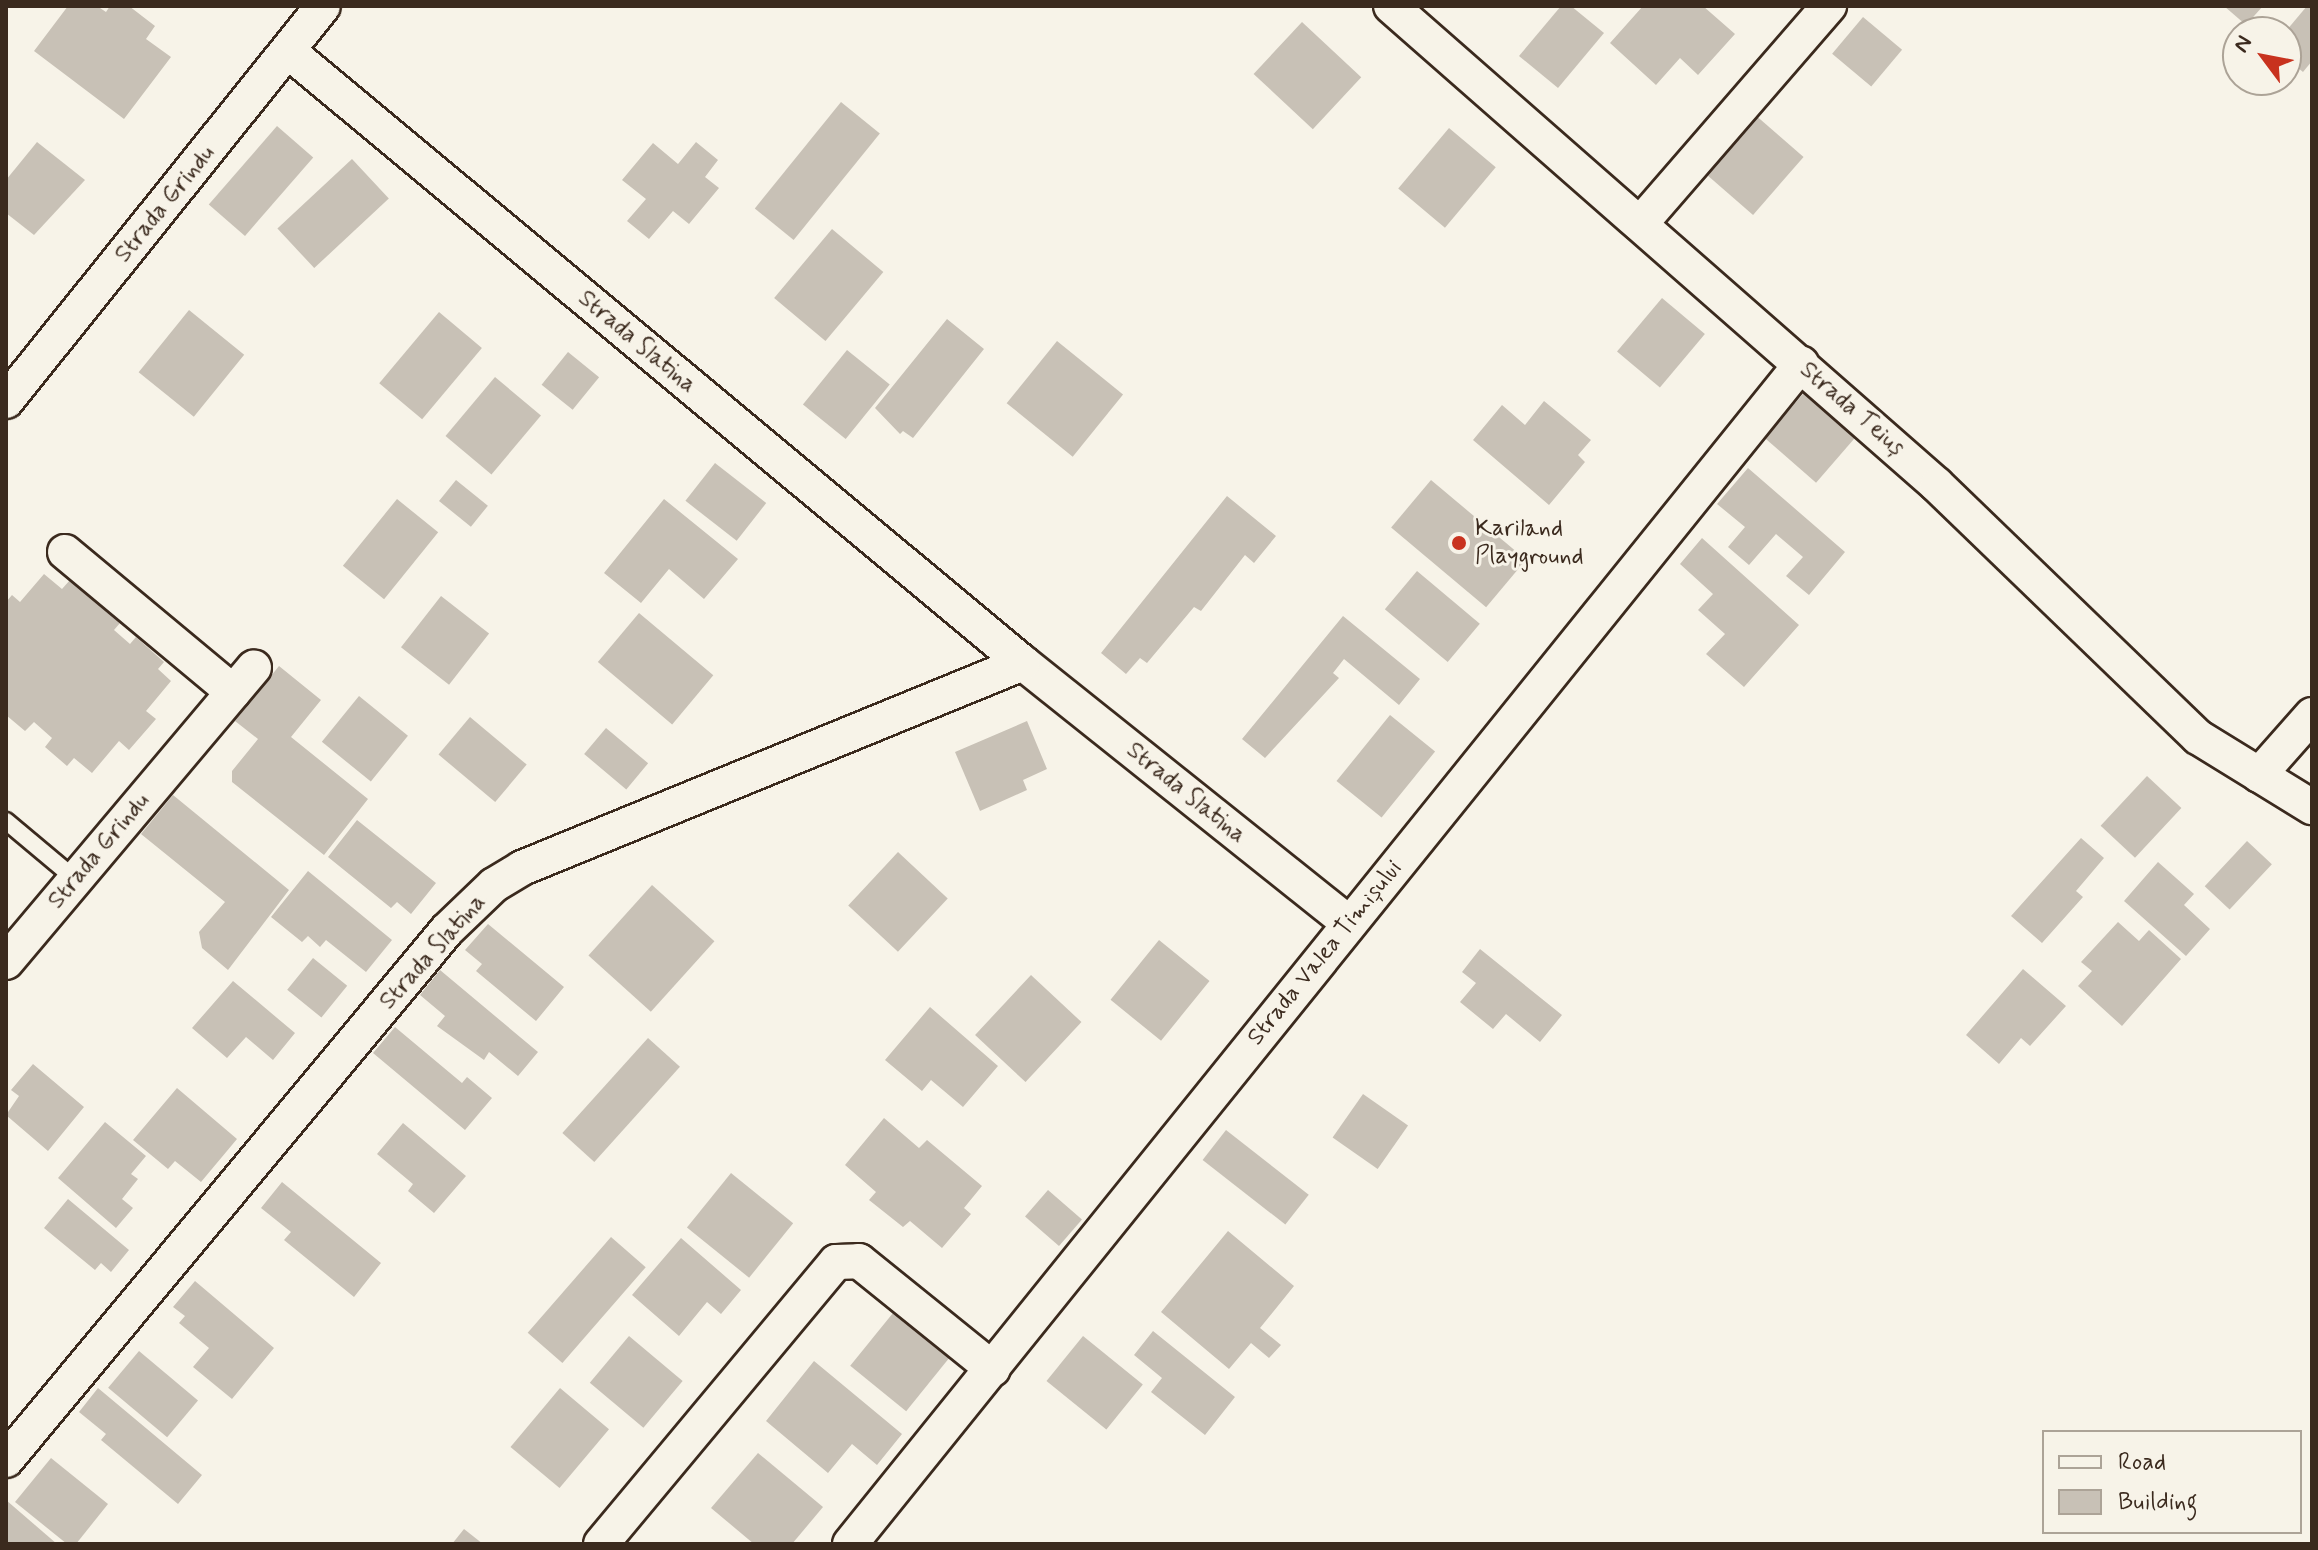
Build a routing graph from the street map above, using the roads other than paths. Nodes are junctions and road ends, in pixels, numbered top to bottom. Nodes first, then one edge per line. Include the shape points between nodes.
1 (323, 6) edge
2 (1829, 6) edge
3 (1407, 11) edge
4 (288, 51) junction
5 (1640, 224) junction
6 (1801, 364) junction
7 (6, 401) edge
8 (65, 552) dead end
9 (1023, 663) junction
10 (2312, 715) edge
11 (2259, 775) junction
12 (2312, 807) edge
13 (6, 821) edge
14 (75, 879) junction
15 (1349, 923) junction
16 (6, 962) edge
17 (993, 1369) junction
18 (6, 1460) edge
19 (601, 1544) edge
20 (850, 1544) edge

1 - 4 street, Strada Grindu
2 - 5 street
3 - 5 street, Strada Teiuș
4 - 7 street, Strada Grindu
4 - 9 street, Strada Slatina
5 - 6 street, Strada Teiuș
6 - 11 street, Strada Teiuș via 1937,485 2164,707 2216,752
6 - 15 street, Strada Valea Timișului
8 - 14 street, Strada Grindu via 244,680
9 - 15 street, Strada Slatina
9 - 18 street, Strada Slatina via 522,868 494,885 447,930
10 - 11 street
11 - 12 street, Strada Teiuș
13 - 14 lane
14 - 16 street, Strada Grindu
15 - 17 street, Strada Valea Timișului
17 - 19 street via 859,1261 836,1262
17 - 20 street, Strada Valea Timișului

